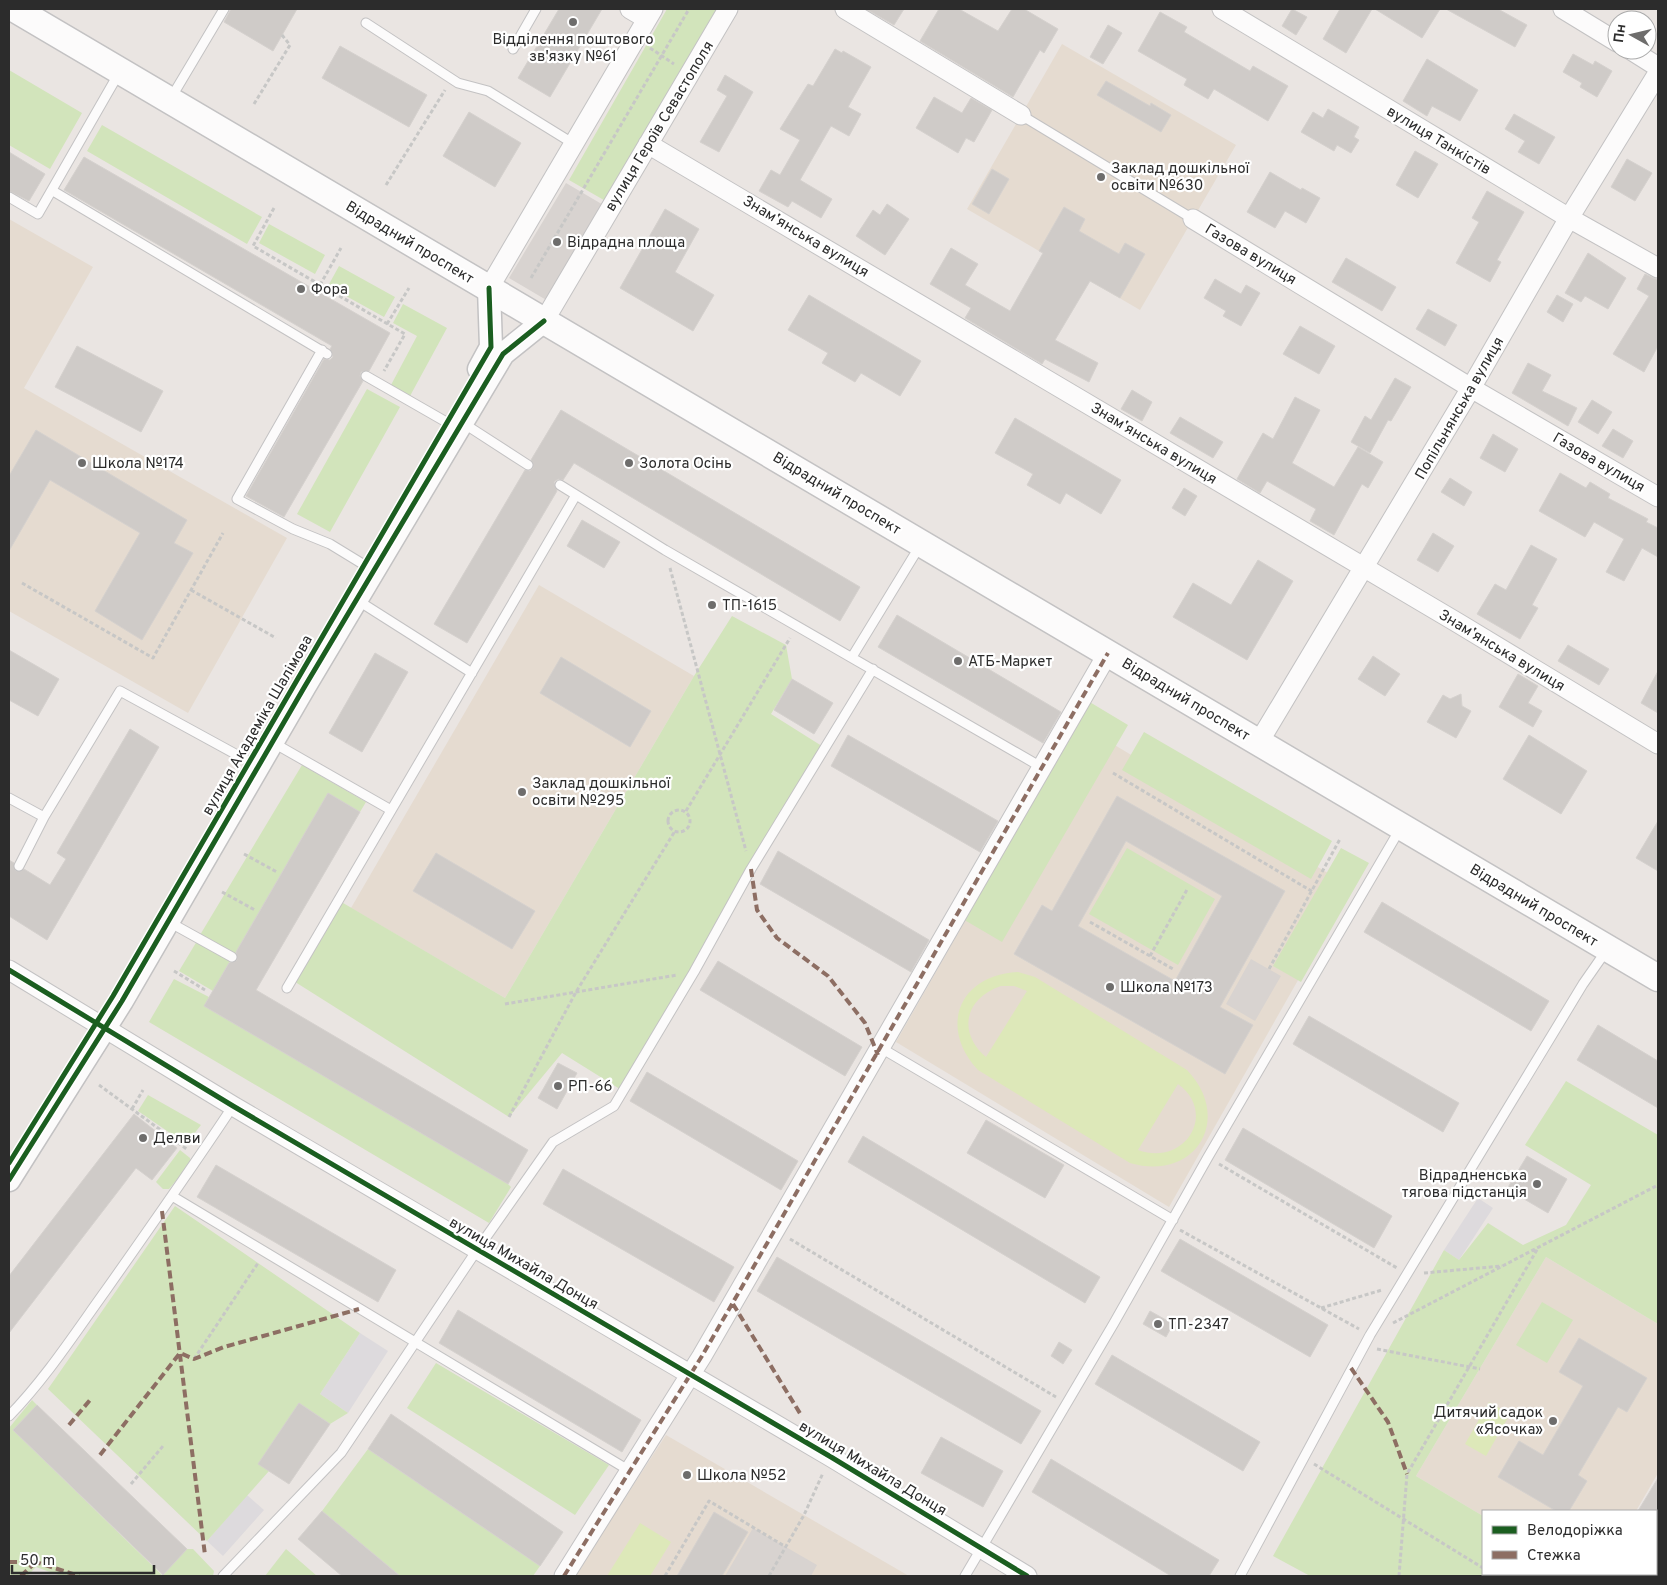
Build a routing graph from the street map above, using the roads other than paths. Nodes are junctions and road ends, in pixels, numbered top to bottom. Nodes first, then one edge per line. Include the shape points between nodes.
1 (15, 9) edge
2 (224, 9) edge
3 (536, 9) edge
4 (630, 9) edge
5 (728, 9) edge
6 (845, 9) edge
7 (1222, 9) edge
8 (1562, 9) edge
9 (650, 14) edge
10 (366, 24) dead end
11 (1607, 36) edge
12 (513, 49) dead end
13 (1647, 60) edge
14 (1658, 67) edge
15 (120, 70) junction
16 (1658, 73) edge
17 (170, 100) junction
18 (1021, 115) joint
19 (574, 144) junction
20 (648, 144) junction
21 (53, 190) junction
22 (9, 197) edge
23 (1569, 218) junction
24 (1193, 219) joint
25 (1658, 268) edge
26 (489, 288) junction
27 (544, 321) junction
28 (366, 376) dead end
29 (1471, 388) junction
30 (455, 423) junction
31 (528, 465) dead end
32 (560, 485) dead end
33 (576, 495) junction
34 (1658, 497) edge
35 (922, 544) junction
36 (366, 566) junction
37 (1364, 568) junction
38 (357, 600) junction
39 (1108, 653) junction
40 (852, 657) junction
41 (873, 669) junction
42 (472, 674) junction
43 (272, 742) junction
44 (1259, 742) junction
45 (1658, 744) edge
46 (250, 762) junction
47 (1043, 768) junction
48 (9, 798) edge
49 (391, 810) junction
50 (44, 817) junction
51 (1401, 826) junction
52 (19, 866) dead end
53 (168, 921) junction
54 (1608, 948) junction
55 (232, 957) dead end
56 (9, 970) edge
57 (1658, 978) edge
58 (287, 988) dead end
59 (101, 1025) junction
60 (881, 1048) junction
61 (233, 1106) junction
62 (9, 1163) edge
63 (9, 1180) edge
64 (172, 1196) junction
65 (1172, 1220) junction
66 (477, 1250) junction
67 (415, 1343) junction
68 (692, 1374) junction
69 (9, 1416) edge
70 (630, 1471) junction
71 (981, 1548) junction
72 (223, 1576) edge
73 (564, 1576) edge
74 (965, 1576) edge
75 (1027, 1576) edge
76 (1240, 1576) edge

1 - 15 main road, Відрадний проспект
2 - 17 lane
3 - 12 lane
4 - 9 street
5 - 20 street, вулиця Героїв Севастополя
6 - 18 street, Газова вулиця
7 - 23 street, вулиця Танкістів
8 - 11 street
9 - 19 street
10 - 19 lane via 458,83 488,91
13 - 14 street
15 - 17 main road, Відрадний проспект
15 - 21 lane
16 - 23 street, Попільнянська вулиця
17 - 26 main road, Відрадний проспект
18 - 24 lane, Газова вулиця
19 - 26 street
20 - 27 street, вулиця Героїв Севастополя
20 - 37 street, Знамʼянська вулиця
21 - 22 lane via 38,214
21 - 36 lane via 324,352 237,499 293,529 330,544
23 - 25 street, вулиця Танкістів
23 - 29 street, Попільнянська вулиця
24 - 29 street, Газова вулиця
26 - 27 main road, Відрадний проспект
26 - 30 street, вулиця Академіка Шалімова via 491,347
27 - 30 street, вулиця Академіка Шалімова via 503,354
27 - 35 main road, Відрадний проспект
28 - 30 lane
29 - 34 street, Газова вулиця
29 - 37 street, Попільнянська вулиця
30 - 31 lane
30 - 36 street, вулиця Академіка Шалімова
30 - 38 street, вулиця Академіка Шалімова
32 - 33 lane
33 - 40 lane
33 - 42 lane
35 - 39 main road, Відрадний проспект
35 - 40 lane
36 - 46 street, вулиця Академіка Шалімова
37 - 44 street, Попільнянська вулиця
37 - 45 street, Знамʼянська вулиця
38 - 42 lane
38 - 43 street, вулиця Академіка Шалімова
39 - 44 main road, Відрадний проспект
39 - 47 street
40 - 41 lane
41 - 47 lane
41 - 66 lane via 751,869 614,1106 553,1142
42 - 49 lane
43 - 49 lane
43 - 53 street, вулиця Академіка Шалімова
44 - 51 main road, Відрадний проспект
46 - 50 lane via 120,691
46 - 59 street, вулиця Академіка Шалімова
47 - 60 street
48 - 50 lane
49 - 58 lane
50 - 52 lane
51 - 54 main road, Відрадний проспект
51 - 65 lane
53 - 55 lane
53 - 59 street, вулиця Академіка Шалімова
54 - 57 main road, Відрадний проспект
54 - 76 lane via 1578,992 1364,1346
56 - 59 street, вулиця Михайла Донця
59 - 61 street, вулиця Михайла Донця
59 - 62 street, вулиця Академіка Шалімова
59 - 63 street, вулиця Академіка Шалімова
60 - 65 lane
60 - 68 street
61 - 64 lane
61 - 66 street, вулиця Михайла Донця
64 - 67 lane
64 - 69 lane via 33,1391
65 - 71 lane
66 - 67 lane
66 - 68 street, вулиця Михайла Донця
67 - 70 lane
67 - 72 lane via 341,1453
68 - 70 street
68 - 71 street, вулиця Михайла Донця
70 - 73 street
71 - 74 lane
71 - 75 street, вулиця Михайла Донця

